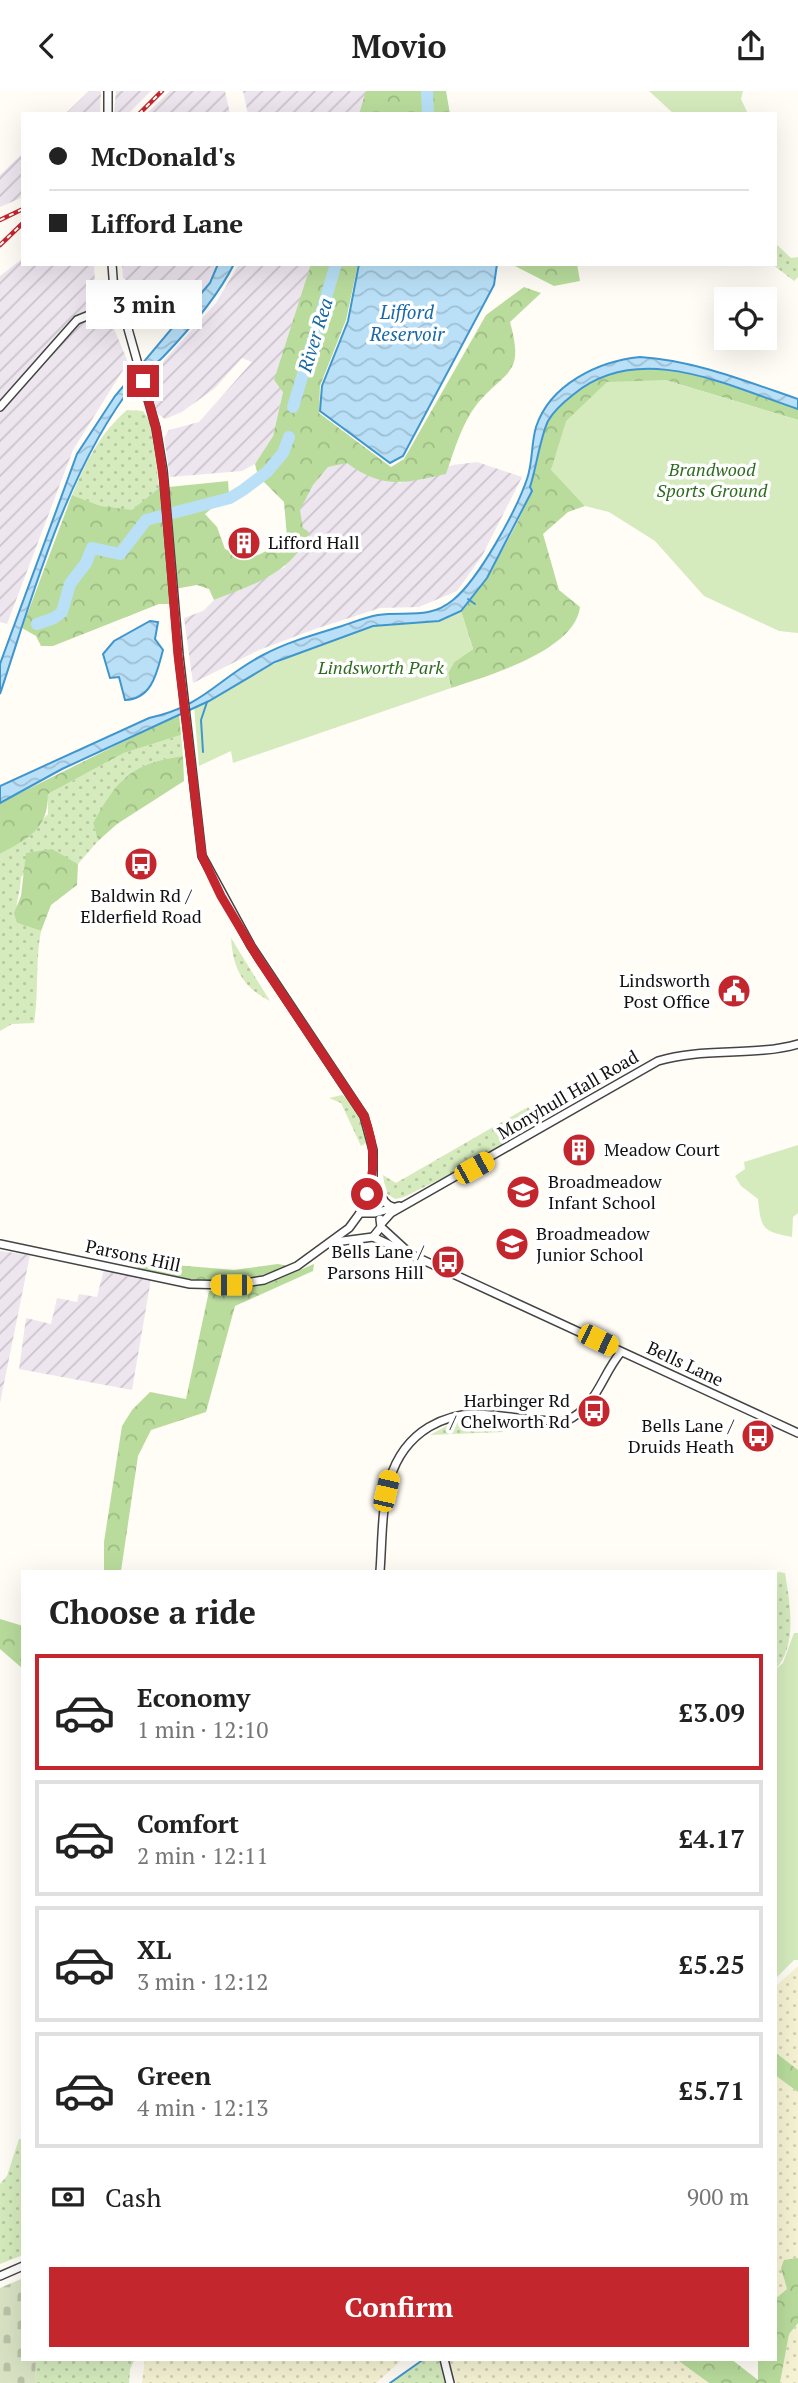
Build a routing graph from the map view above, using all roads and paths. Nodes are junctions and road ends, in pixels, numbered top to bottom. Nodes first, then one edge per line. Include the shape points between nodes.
1 (108, 91) edge
2 (108, 112) edge
3 (113, 266) edge
4 (114, 291) junction
5 (109, 307) junction
6 (122, 311) junction
7 (0, 407) edge
8 (798, 1044) edge
9 (373, 1180) junction
10 (406, 1204) junction
11 (393, 1207) junction
12 (374, 1212) junction
13 (360, 1213) junction
14 (353, 1224) junction
15 (382, 1225) junction
16 (373, 1237) junction
17 (362, 1238) junction
18 (332, 1242) junction
19 (1, 1244) edge
20 (408, 1252) junction
21 (621, 1352) junction
22 (798, 1433) edge
23 (380, 1570) edge
24 (21, 2267) edge
25 (0, 2276) edge
26 (444, 2361) edge
27 (450, 2383) edge

1 - 2 street
3 - 4 street
4 - 5 street via 108,298
4 - 6 street via 124,291 128,297 128,306
5 - 6 street
5 - 7 street via 77,320
6 - 9 street via 156,428 163,470 201,848 208,872 261,962 364,1116 373,1150
8 - 10 street, Monyhull Hall Road via 658,1061
9 - 11 street via 387,1205
9 - 12 street
9 - 13 street
10 - 11 street, Monyhull Hall Road
10 - 15 street, Monyhull Hall Road
11 - 12 street, Monyhull Hall Road
12 - 13 street
12 - 15 street
13 - 14 street
14 - 17 street
14 - 18 street, Parsons Hill
15 - 16 street
15 - 20 street, Bells Lane
16 - 17 street
16 - 20 street, Bells Lane
17 - 18 street, Parsons Hill
18 - 19 street, Parsons Hill via 280,1274 220,1285 190,1284
20 - 21 street, Bells Lane
21 - 22 street, Bells Lane
21 - 23 street via 592,1400 566,1421 473,1414 444,1419 418,1434 399,1455 390,1476
24 - 25 street
26 - 27 street

